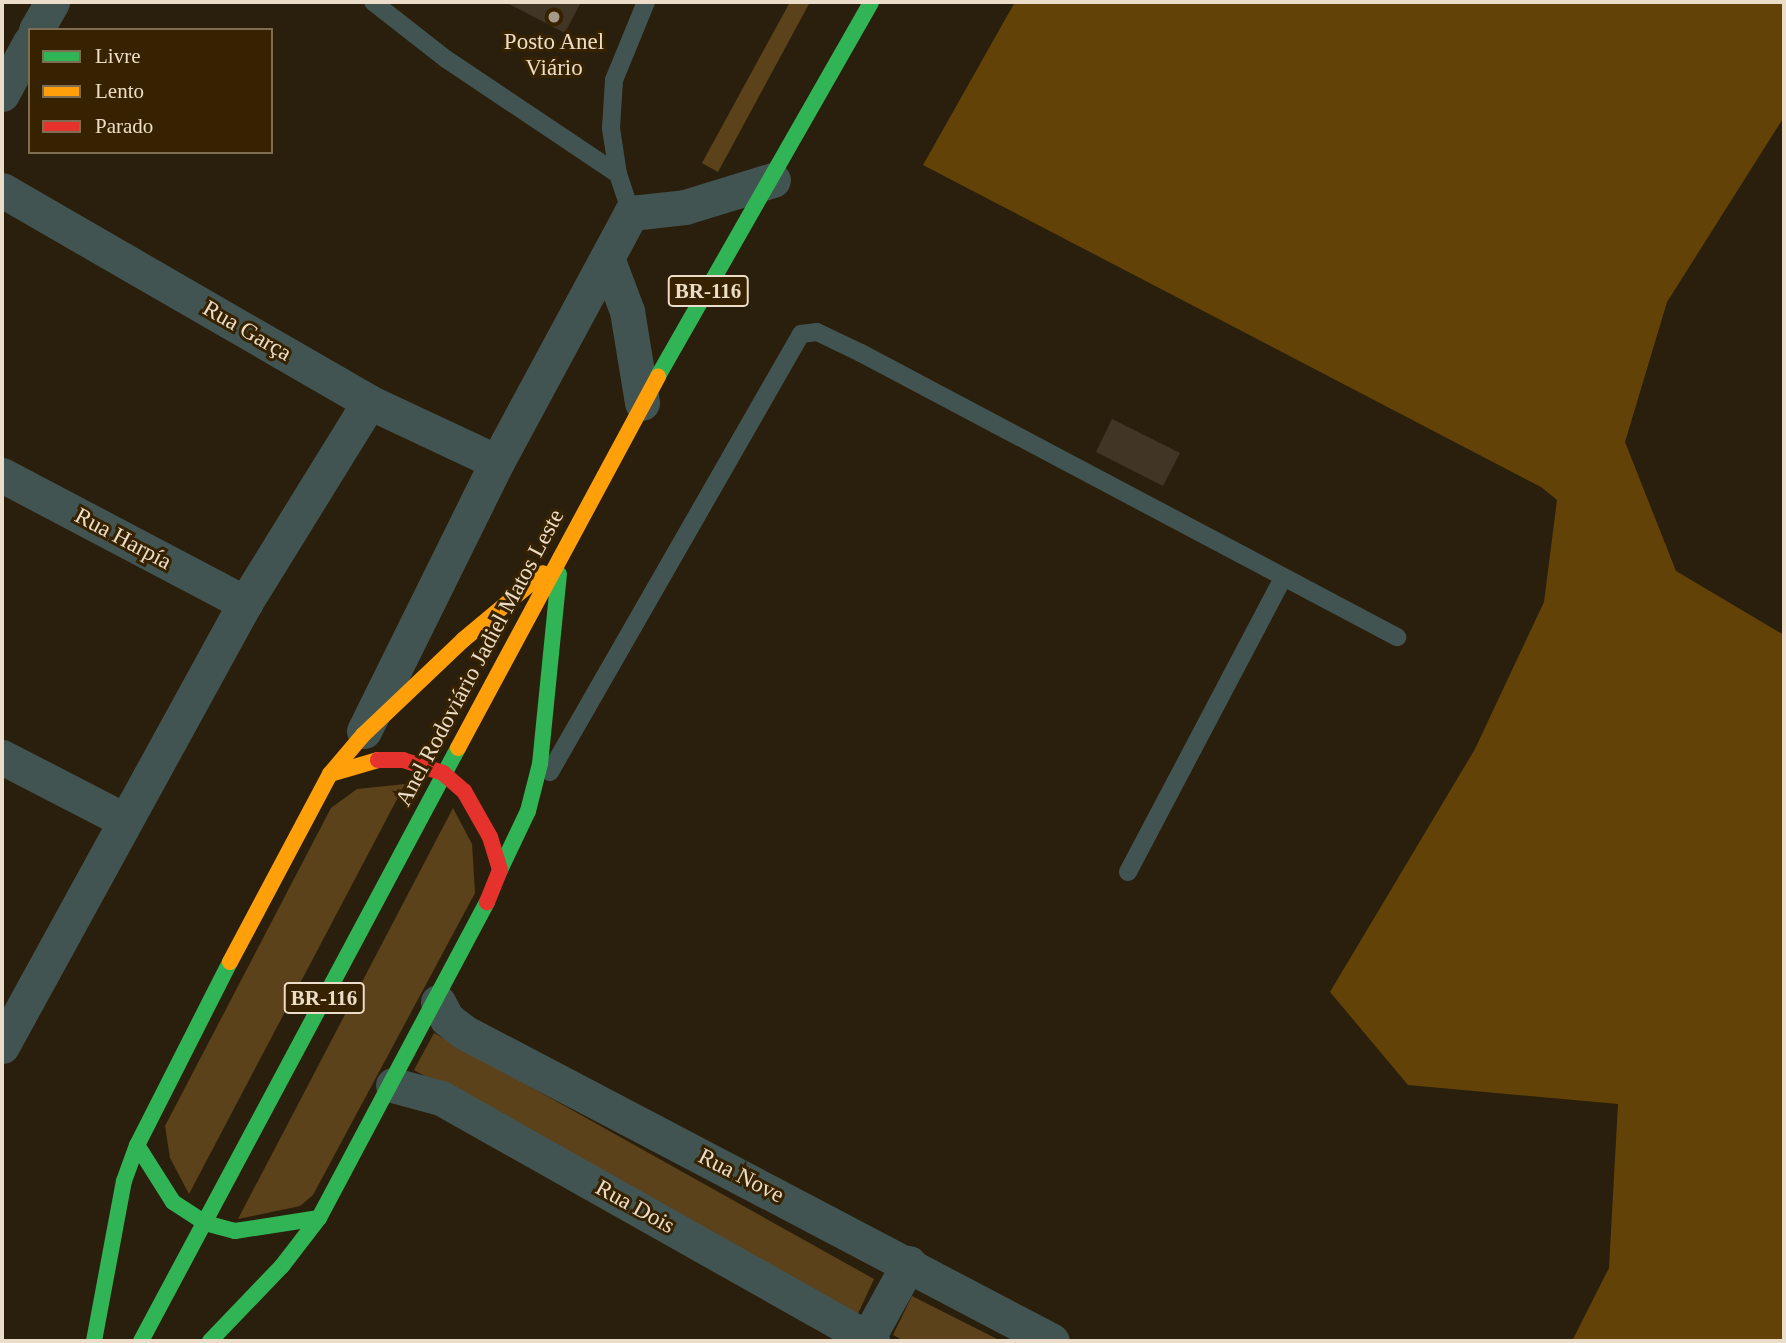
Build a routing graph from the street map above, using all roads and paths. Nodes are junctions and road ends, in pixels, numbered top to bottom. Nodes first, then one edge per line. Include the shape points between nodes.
1 (52, 2) edge
2 (373, 2) edge
3 (646, 2) edge
4 (871, 2) edge
5 (37, 28) edge
6 (28, 46) edge
7 (2, 94) edge
8 (618, 174) junction
9 (773, 180) junction
10 (2, 190) edge
11 (631, 213) junction
12 (607, 258) junction
13 (369, 401) junction
14 (642, 403) junction
15 (497, 462) junction
16 (2, 475) edge
17 (561, 558) junction
18 (1283, 578) junction
19 (245, 603) junction
20 (1397, 637) dead end
21 (363, 735) junction
22 (2, 757) edge
23 (443, 773) junction
24 (330, 774) junction
25 (528, 811) junction
26 (124, 820) junction
27 (500, 870) junction
28 (1128, 872) dead end
29 (438, 1002) junction
30 (3, 1041) edge
31 (393, 1085) junction
32 (137, 1144) junction
33 (319, 1219) junction
34 (205, 1223) junction
35 (909, 1263) junction
36 (869, 1340) edge
37 (94, 1341) edge
38 (141, 1341) edge
39 (210, 1341) edge
40 (1052, 1341) edge

1 - 5 street
2 - 8 lane via 446,59
3 - 8 lane via 614,80 611,128
4 - 9 main road, Anel Rodoviário Jadiel Matos Leste / BR-116
6 - 7 street
8 - 11 lane
9 - 11 street via 685,207
9 - 14 main road, Anel Rodoviário Jadiel Matos Leste / BR-116
10 - 13 street, Rua Garça
11 - 12 street
12 - 14 street via 627,311
12 - 15 street
13 - 15 street, Rua Garça
13 - 19 street
14 - 17 main road, Anel Rodoviário Jadiel Matos Leste / BR-116
15 - 21 street
16 - 19 street, Rua Harpía
17 - 21 main road via 463,640
17 - 23 main road, Anel Rodoviário Jadiel Matos Leste / BR-116
17 - 25 main road via 540,764
18 - 20 lane
18 - 25 lane via 861,353 817,332 801,334
18 - 28 lane
19 - 26 street
21 - 24 main road
22 - 26 street
23 - 24 main road via 403,760 378,760
23 - 27 main road via 481,813
23 - 34 main road, Anel Rodoviário Jadiel Matos Leste / BR-116
24 - 32 main road via 273,873
25 - 27 main road
26 - 30 street
27 - 29 main road
29 - 31 main road
29 - 35 street, Rua Nove via 447,1018 464,1032
31 - 33 main road
31 - 36 street, Rua Dois via 441,1098
32 - 34 main road via 155,1180 173,1202
32 - 37 main road via 124,1181
33 - 34 main road via 235,1231
33 - 39 main road via 282,1266
34 - 38 main road, Anel Rodoviário Jadiel Matos Leste / BR-116
35 - 36 street
35 - 40 street, Rua Nove

